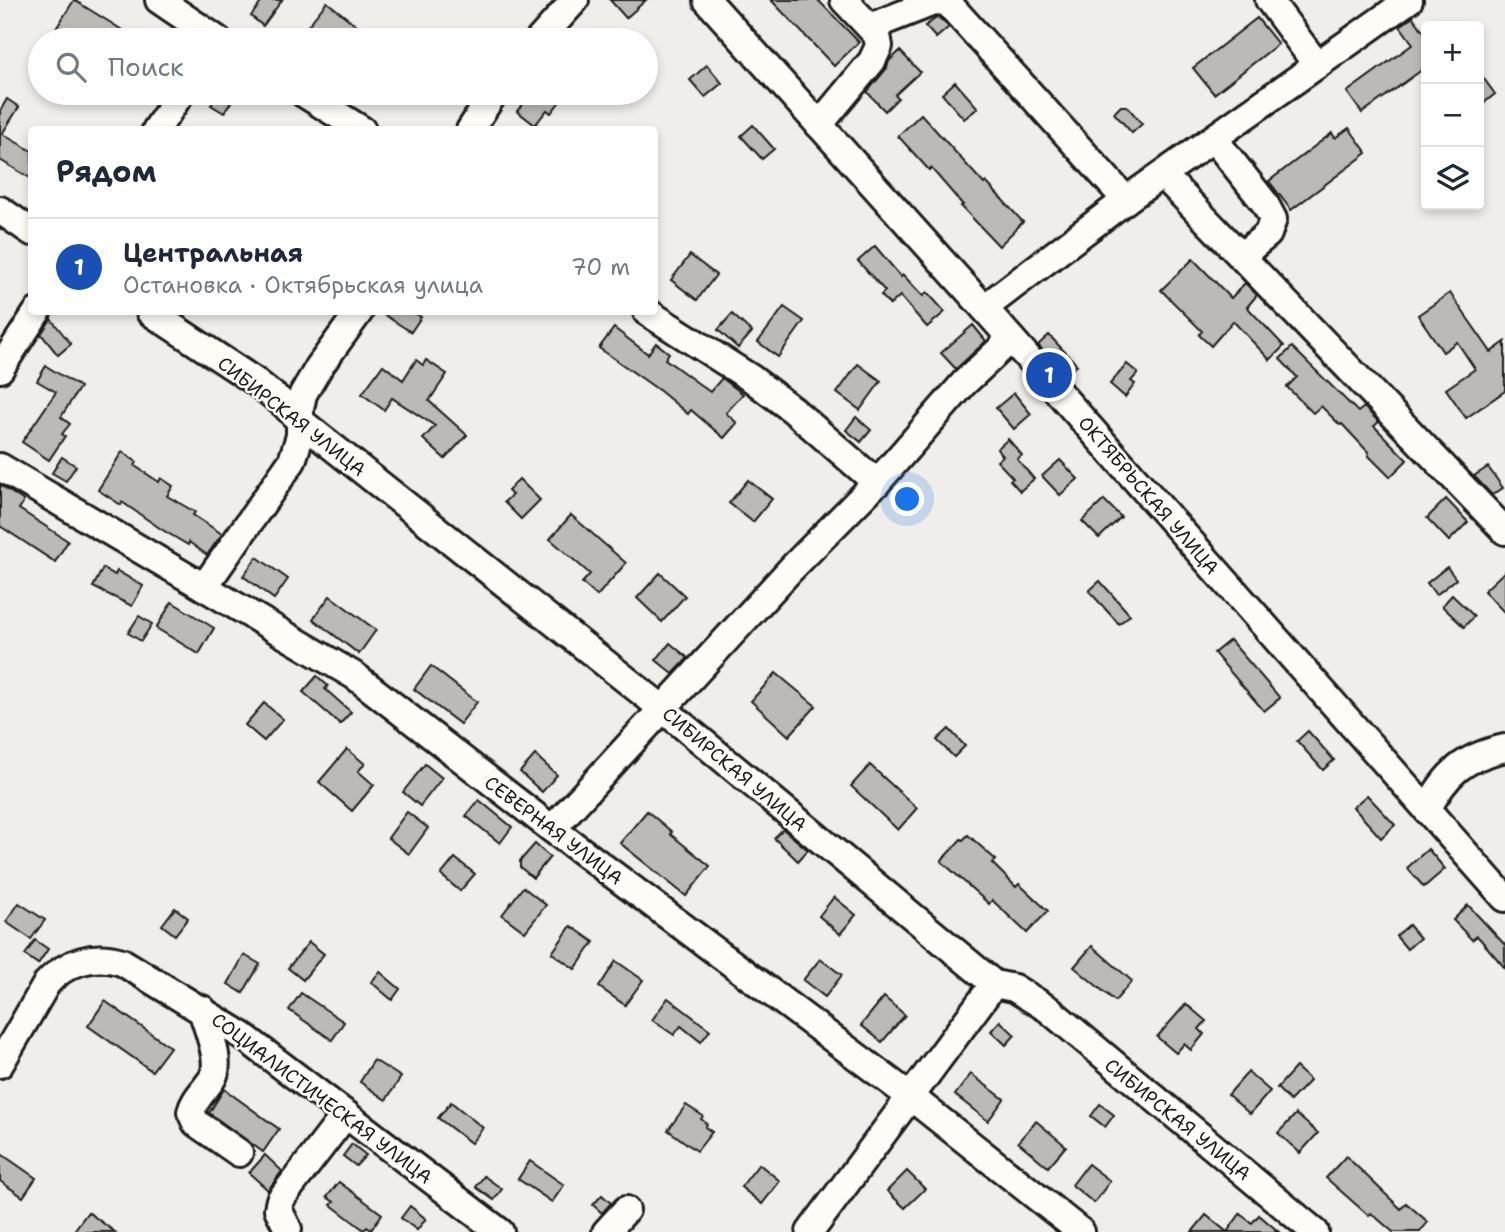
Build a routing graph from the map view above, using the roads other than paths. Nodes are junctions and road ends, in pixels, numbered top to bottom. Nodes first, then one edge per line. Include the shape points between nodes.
1 (159, 0) edge
2 (575, 0) edge
3 (707, 0) edge
4 (844, 0) edge
5 (1269, 0) edge
6 (1409, 0) edge
7 (870, 27) junction
8 (200, 28) edge
9 (550, 28) edge
10 (1317, 65) junction
11 (173, 105) edge
12 (322, 105) edge
13 (486, 105) edge
14 (819, 125) junction
15 (159, 126) edge
16 (356, 126) edge
17 (473, 126) edge
18 (1214, 139) junction
19 (1163, 175) junction
20 (1126, 200) junction
21 (0, 210) edge
22 (28, 229) edge
23 (1241, 256) junction
24 (984, 308) junction
25 (35, 315) edge
26 (155, 315) edge
27 (357, 315) edge
28 (652, 315) edge
29 (1011, 339) junction
30 (0, 369) edge
31 (300, 421) junction
32 (0, 468) edge
33 (877, 483) junction
34 (1505, 531) edge
35 (204, 587) junction
36 (663, 709) junction
37 (1505, 748) edge
38 (1427, 810) junction
39 (552, 829) junction
40 (1505, 898) edge
41 (994, 984) junction
42 (202, 1009) junction
43 (0, 1064) edge
44 (911, 1097) junction
45 (346, 1114) junction
46 (239, 1153) dead end
47 (626, 1210) dead end
48 (288, 1229) dead end
49 (500, 1232) edge
50 (607, 1232) edge
51 (810, 1232) edge
52 (1081, 1232) edge
53 (1315, 1232) edge

1 - 8 street
2 - 9 street
3 - 14 street, ОКТЯБРЬСКАЯ УЛИЦА
4 - 7 street
5 - 10 street
6 - 10 street
7 - 14 street via 879,40 877,52
7 - 20 street via 936,1 951,5
10 - 18 street
11 - 15 street
12 - 16 street
13 - 17 street
14 - 24 street, ОКТЯБРЬСКАЯ УЛИЦА
18 - 19 street
18 - 23 street via 1273,219 1268,234
19 - 20 street
19 - 23 street
20 - 24 street
21 - 22 street
23 - 34 street
24 - 29 street, ОКТЯБРЬСКАЯ УЛИЦА
25 - 30 street
26 - 31 street, СИБИРСКАЯ УЛИЦА via 256,382
27 - 31 street via 303,394
28 - 33 street via 752,379
29 - 33 street via 964,383
29 - 38 street, ОКТЯБРЬСКАЯ УЛИЦА
31 - 35 street via 292,461
31 - 36 street, СИБИРСКАЯ УЛИЦА
32 - 35 street, СЕВЕРНАЯ УЛИЦА
33 - 36 street
35 - 39 street, СЕВЕРНАЯ УЛИЦА via 355,676
36 - 39 street
36 - 41 street, СИБИРСКАЯ УЛИЦА
37 - 38 street via 1460,766 1439,788
38 - 40 street, ОКТЯБРЬСКАЯ УЛИЦА
39 - 44 street, СЕВЕРНАЯ УЛИЦА
41 - 44 street
41 - 53 street, СИБИРСКАЯ УЛИЦА via 1014,988 1048,1009
42 - 43 street, СОЦИАЛИСТИЧЕСКАЯ УЛИЦА via 122,962 100,958 75,963 47,983
42 - 45 street, СОЦИАЛИСТИЧЕСКАЯ УЛИЦА
42 - 46 street via 217,1064 214,1077 191,1112 196,1123
44 - 51 street
44 - 52 street, СЕВЕРНАЯ УЛИЦА
45 - 48 street via 280,1200 278,1209
45 - 49 street, СОЦИАЛИСТИЧЕСКАЯ УЛИЦА
47 - 50 street

